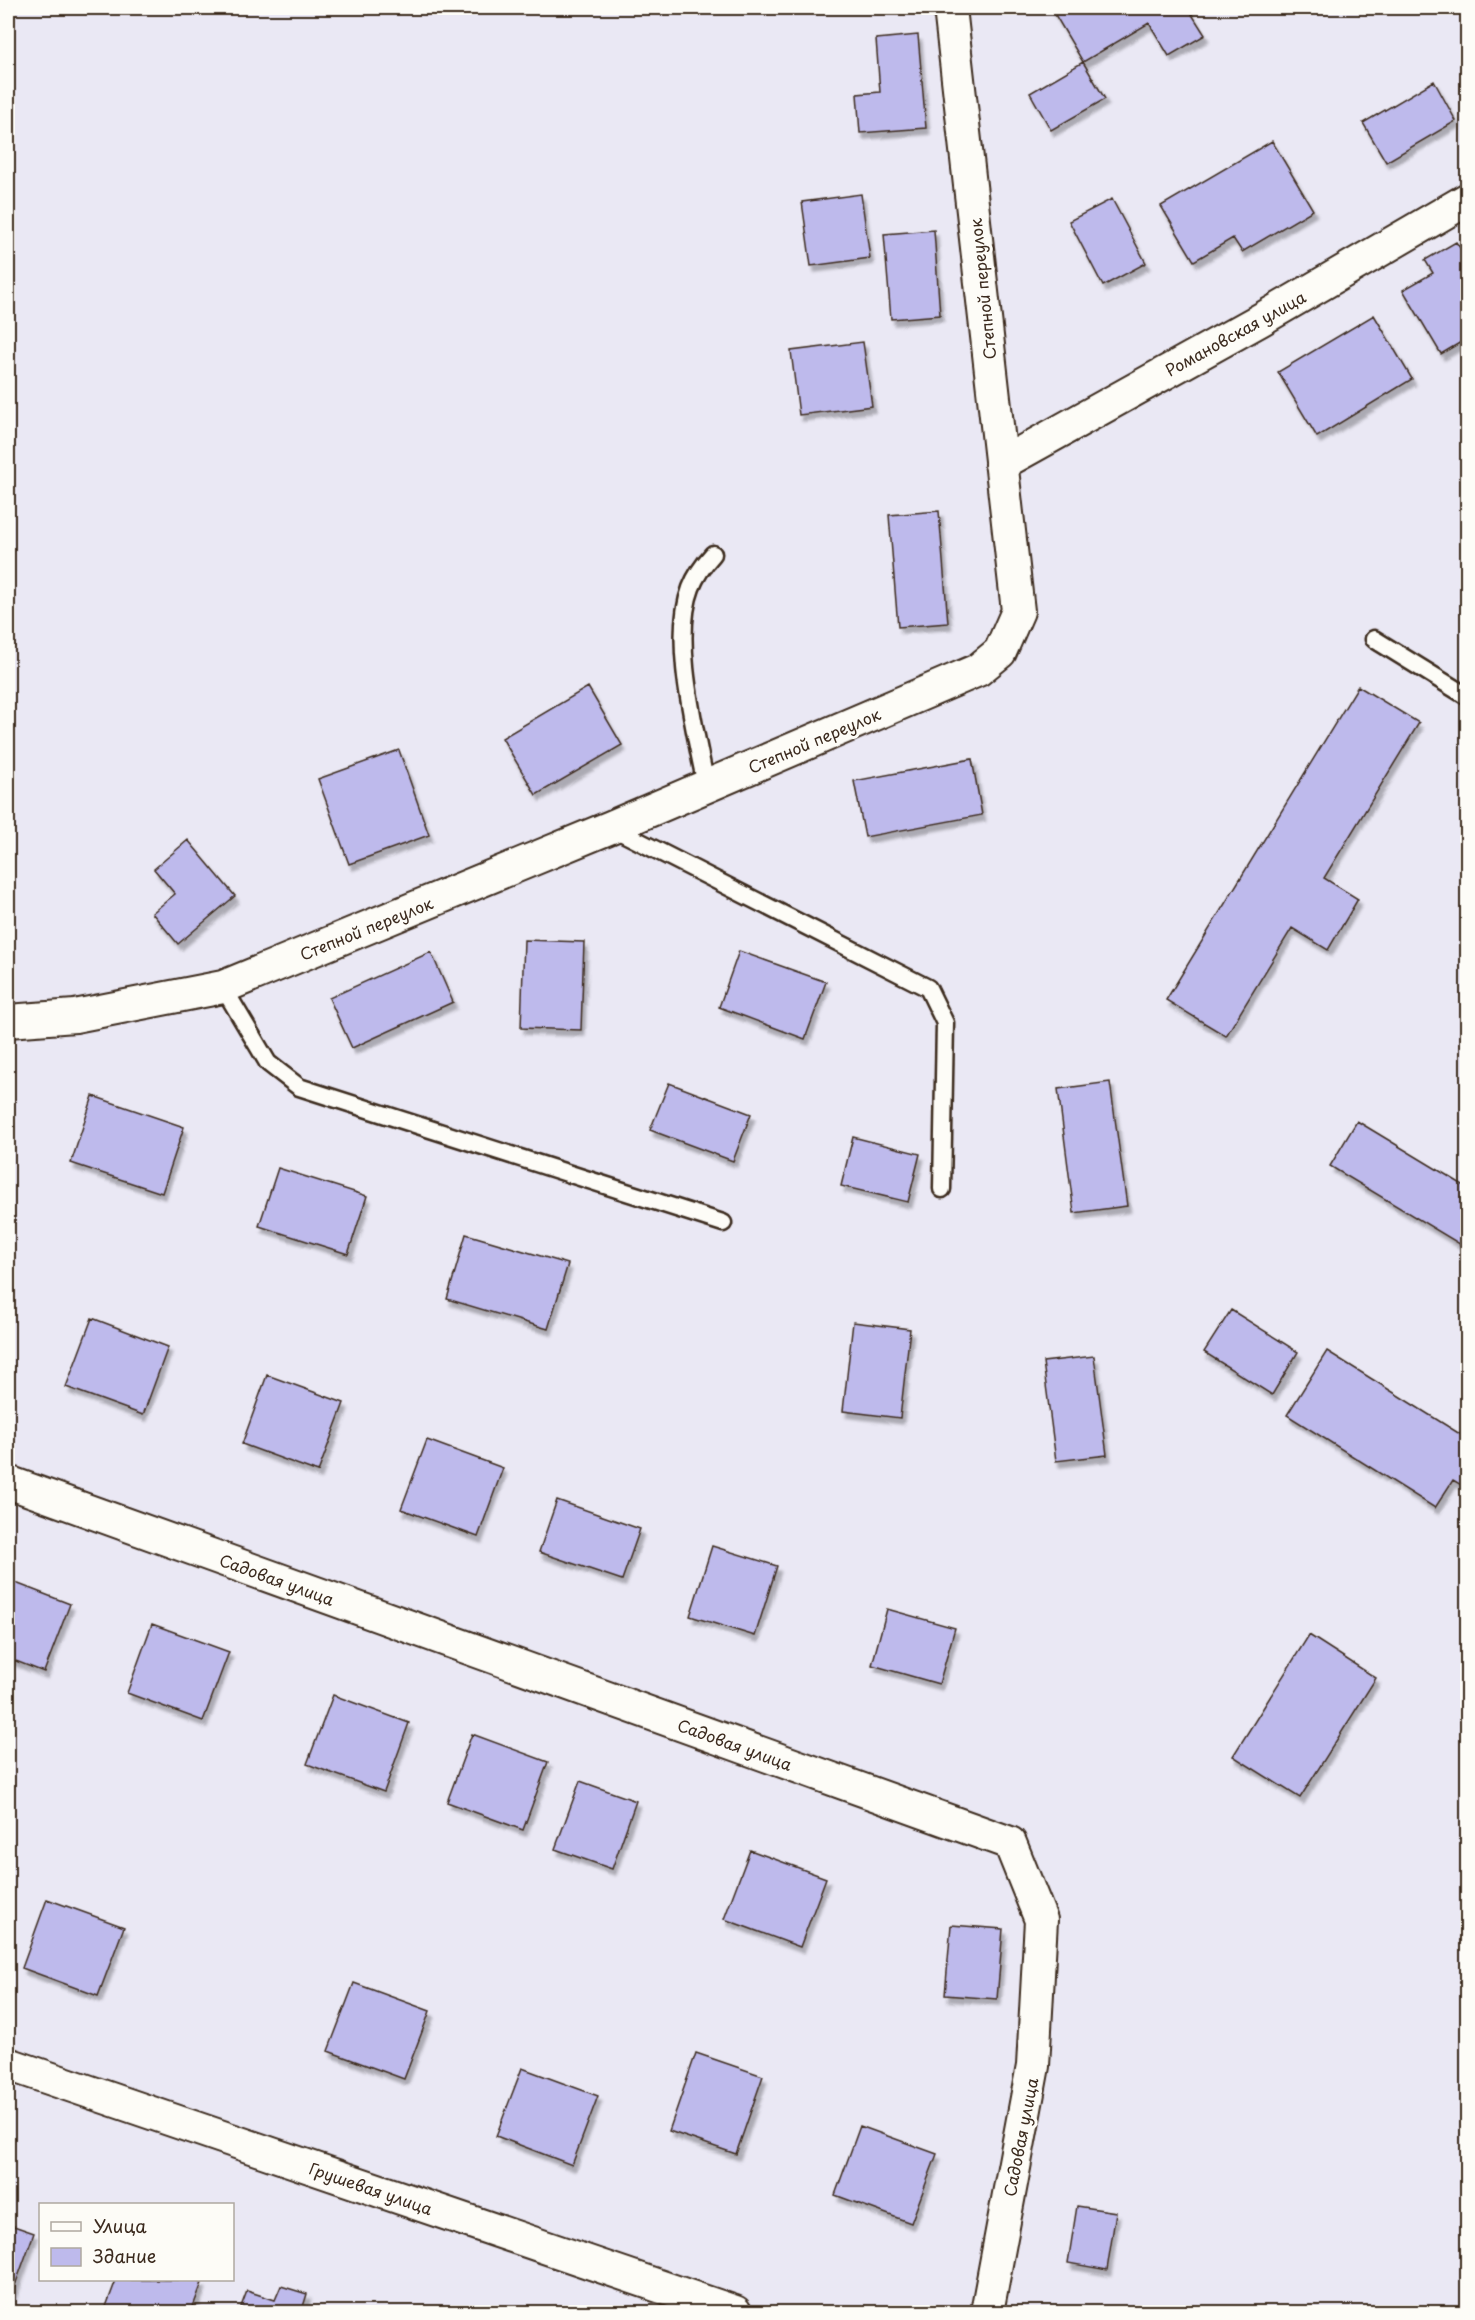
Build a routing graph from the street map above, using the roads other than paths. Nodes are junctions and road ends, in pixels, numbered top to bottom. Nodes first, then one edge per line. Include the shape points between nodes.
1 (950, 8) edge
2 (1467, 199) edge
3 (1001, 464) junction
4 (714, 554) dead end
5 (1374, 639) dead end
6 (1467, 697) edge
7 (706, 786) junction
8 (611, 827) junction
9 (223, 987) junction
10 (8, 1021) edge
11 (942, 1190) dead end
12 (723, 1223) dead end
13 (8, 1482) edge
14 (8, 2064) edge
15 (735, 2313) edge
16 (987, 2313) edge

1 - 3 street, Степной переулок
2 - 3 street, Романовская улица
3 - 7 street, Степной переулок via 1018,612 1000,652 978,670
4 - 7 lane via 701,567 690,589 684,619 690,695
5 - 6 lane
7 - 8 street, Степной переулок
8 - 9 street, Степной переулок
8 - 11 lane via 928,988 945,1023
9 - 10 street, Степной переулок via 75,1016
9 - 12 lane via 268,1063 299,1087
13 - 16 street, Садовая улица via 1010,1843 1041,1920 1033,2066
14 - 15 street, Грушевая улица

